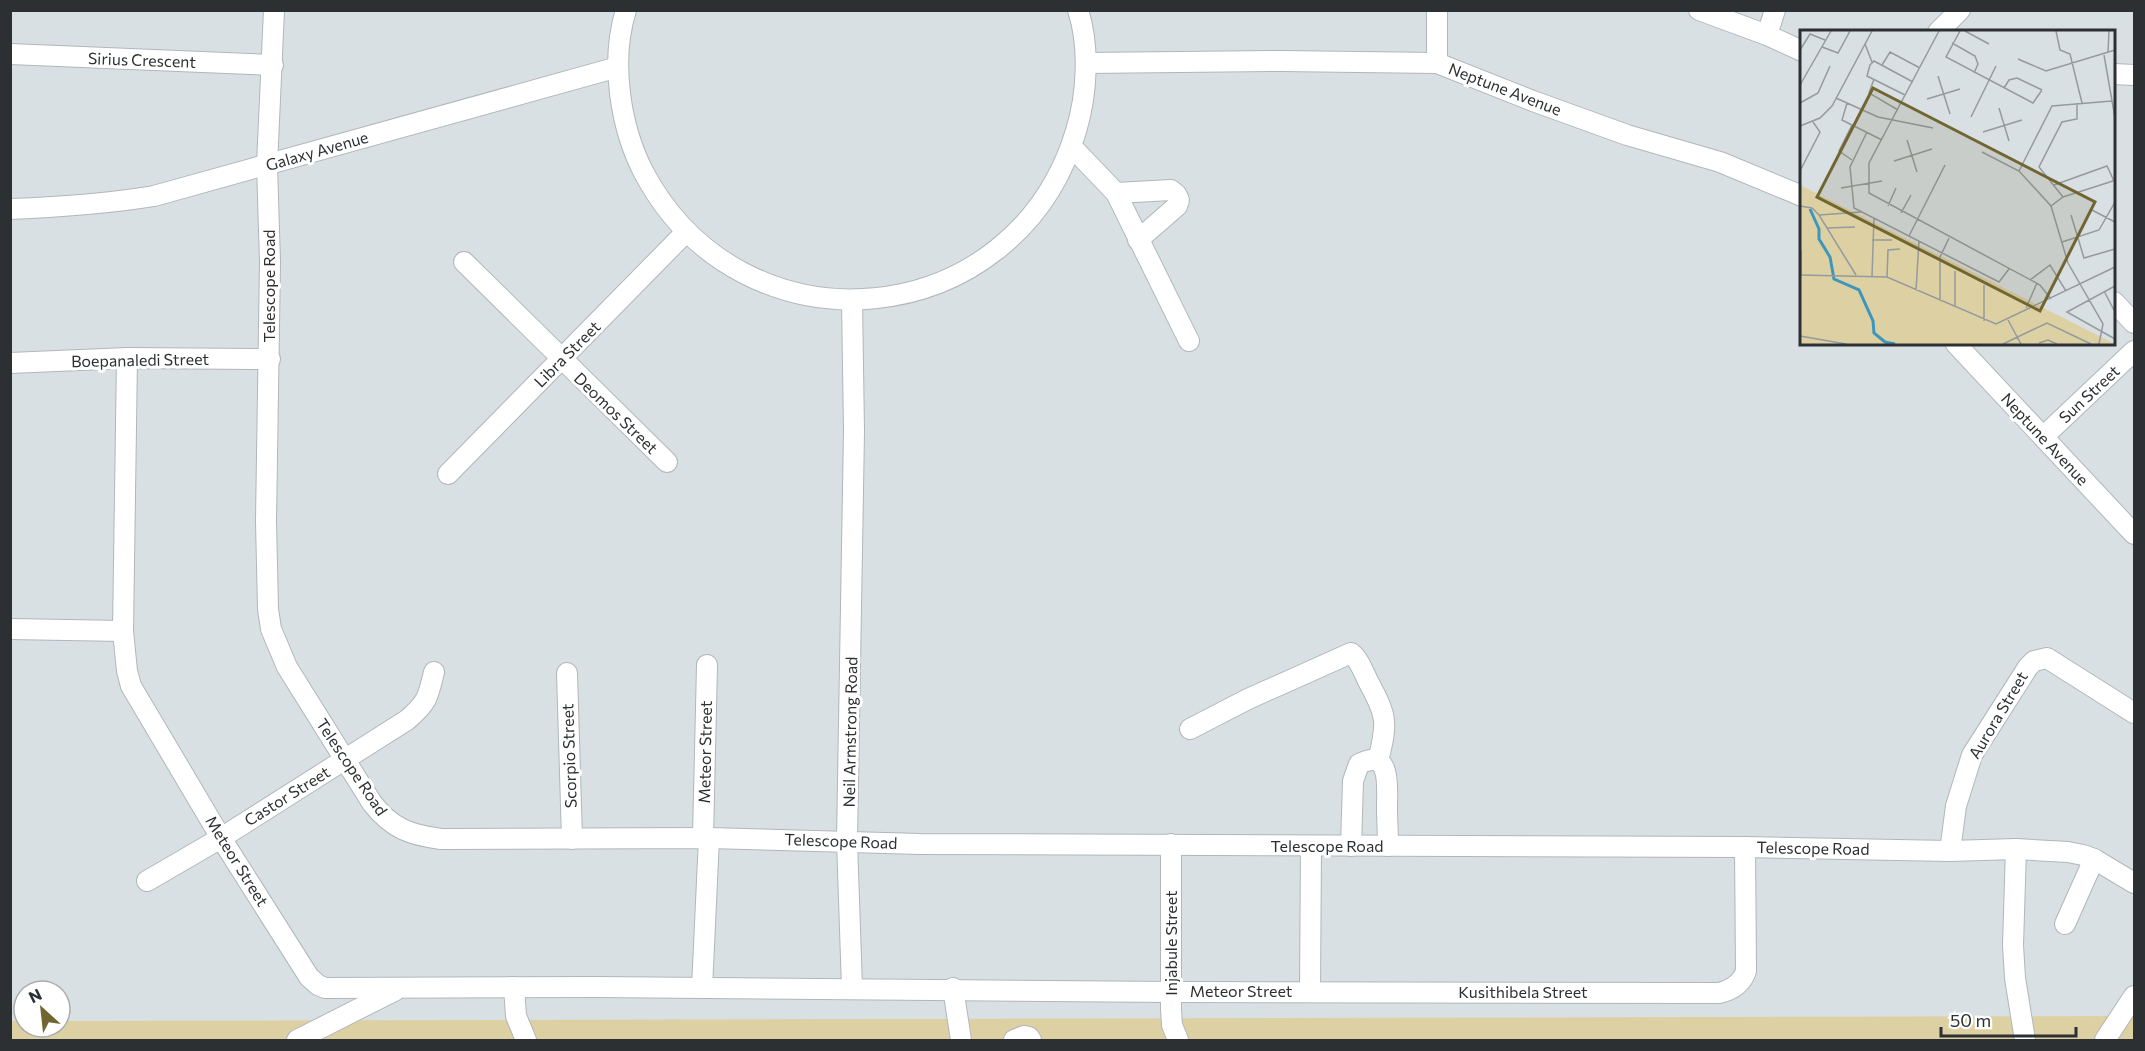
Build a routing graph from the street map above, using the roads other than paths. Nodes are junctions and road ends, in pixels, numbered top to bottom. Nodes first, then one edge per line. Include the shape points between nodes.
1 (274, 10) edge
2 (626, 10) edge
3 (1078, 10) edge
4 (1437, 10) edge
5 (1699, 10) edge
6 (1775, 10) edge
7 (1960, 10) edge
8 (1940, 30) edge
9 (1767, 35) junction
10 (1800, 50) edge
11 (10, 54) edge
12 (1086, 63) junction
13 (1437, 63) junction
14 (273, 65) junction
15 (618, 67) junction
16 (2115, 74) edge
17 (2134, 75) edge
18 (1071, 146) junction
19 (267, 165) junction
20 (1116, 193) junction
21 (1800, 195) edge
22 (10, 209) edge
23 (686, 232) junction
24 (1138, 240) junction
25 (464, 262) dead end
26 (852, 300) junction
27 (2115, 303) edge
28 (2134, 323) edge
29 (1189, 341) dead end
30 (1957, 345) edge
31 (2134, 351) edge
32 (127, 358) junction
33 (270, 359) junction
34 (562, 359) junction
35 (10, 363) edge
36 (2043, 437) junction
37 (667, 462) dead end
38 (448, 474) dead end
39 (2134, 534) edge
40 (10, 629) edge
41 (123, 631) junction
42 (707, 665) dead end
43 (434, 672) dead end
44 (567, 673) dead end
45 (2134, 713) edge
46 (1190, 729) dead end
47 (344, 761) junction
48 (1378, 761) junction
49 (221, 838) junction
50 (706, 838) junction
51 (572, 839) junction
52 (848, 841) junction
53 (1172, 844) junction
54 (1311, 846) junction
55 (1351, 846) junction
56 (1388, 846) junction
57 (1745, 847) junction
58 (2016, 849) junction
59 (1950, 851) junction
60 (2094, 859) junction
61 (147, 881) dead end
62 (2134, 883) edge
63 (2065, 924) dead end
64 (514, 987) junction
65 (400, 988) junction
66 (702, 988) junction
67 (852, 988) junction
68 (953, 988) junction
69 (1310, 991) junction
70 (1171, 992) junction
71 (2134, 996) edge
72 (297, 1041) edge
73 (526, 1041) edge
74 (961, 1041) edge
75 (1014, 1041) edge
76 (1031, 1041) edge
77 (1178, 1041) edge
78 (2025, 1041) edge
79 (2105, 1041) edge

1 - 14 street, Telescope Road
2 - 15 street
3 - 12 street
4 - 13 street
5 - 9 street
6 - 9 street
7 - 8 street
9 - 10 street
11 - 14 street, Sirius Crescent
12 - 13 street, Neptune Avenue
12 - 18 street via 1083,100
13 - 21 street, Neptune Avenue via 1627,135 1720,162
14 - 19 street, Telescope Road
15 - 19 street, Galaxy Avenue
15 - 23 street via 622,113 635,157 657,197
16 - 17 street
18 - 20 street
18 - 26 street via 1040,204 986,258 935,285 908,293
19 - 22 street, Galaxy Avenue via 143,198
19 - 33 street, Telescope Road
20 - 24 street
20 - 24 street via 1171,190 1179,200
23 - 26 street via 734,269 762,283 821,298
23 - 34 street, Libra Street
24 - 29 street
25 - 34 street, Deomos Street
26 - 52 street, Neil Armstrong Road
27 - 28 street
30 - 36 street, Neptune Avenue
31 - 36 street, Sun Street
32 - 33 street, Boepanaledi Street
32 - 35 street, Boepanaledi Street
32 - 41 street, Meteor Street
33 - 47 street, Telescope Road via 266,521 270,619 287,667
34 - 37 street, Deomos Street
34 - 38 street, Libra Street
36 - 39 street, Neptune Avenue
40 - 41 street
41 - 49 street, Meteor Street via 131,686
42 - 50 street, Meteor Street
43 - 47 street, Castor Street via 429,697 421,708
44 - 51 street, Scorpio Street
45 - 59 street, Aurora Street via 2047,658 2034,661 1972,755 1956,806
46 - 48 street via 1351,653 1383,712 1384,737
47 - 49 street, Castor Street
47 - 51 street, Telescope Road via 382,817 415,835 441,839
48 - 55 street via 1365,760 1356,768 1351,799
48 - 56 street via 1388,780
49 - 61 street, Castor Street
49 - 65 street, Meteor Street via 315,983 326,988
50 - 51 street, Telescope Road
50 - 52 street, Telescope Road
50 - 66 street, Meteor Street
52 - 53 street, Telescope Road
52 - 67 street, Neil Armstrong Road
53 - 54 street, Telescope Road
53 - 70 street, Injabule Street
54 - 55 street, Telescope Road
54 - 69 street
55 - 56 street, Telescope Road
56 - 57 street, Telescope Road
57 - 59 street, Telescope Road
57 - 69 street, Kusithibela Street via 1746,971 1737,984 1724,992
58 - 59 street, Telescope Road
58 - 60 street, Telescope Road via 2068,852
58 - 78 street via 2013,945
60 - 62 street, Telescope Road
60 - 63 street
64 - 65 street, Meteor Street
64 - 66 street, Meteor Street
64 - 73 street via 516,1016
65 - 72 street
66 - 67 street, Meteor Street
67 - 68 street
68 - 70 street
68 - 74 street
69 - 70 street, Meteor Street
70 - 77 street, Injabule Street via 1172,1025
71 - 79 street
75 - 76 street via 1024,1036

